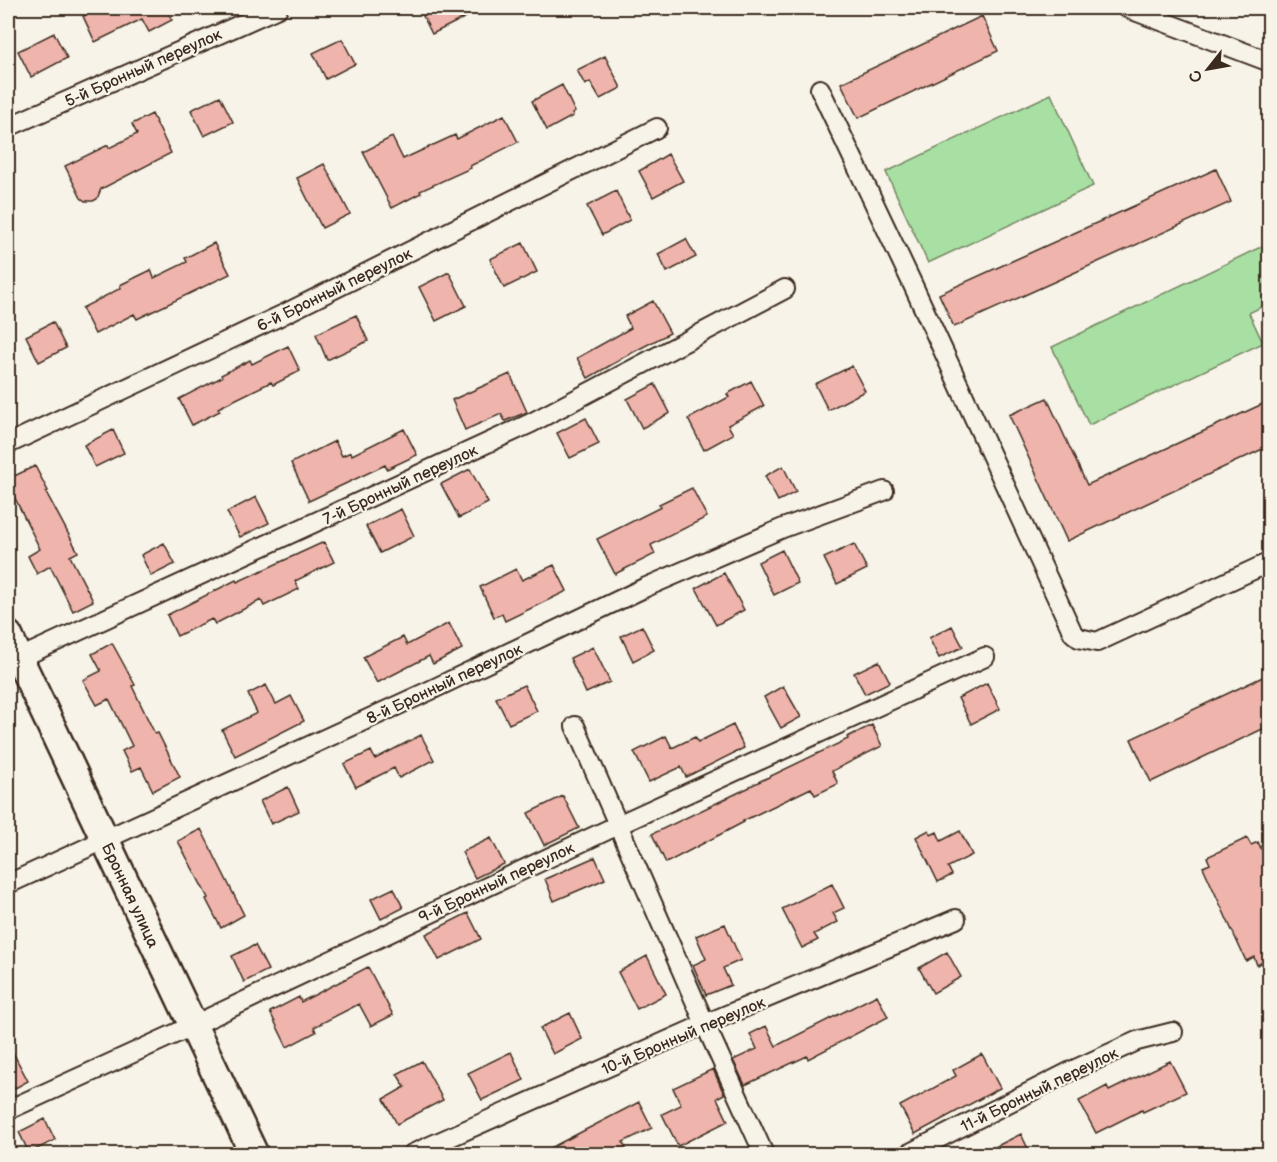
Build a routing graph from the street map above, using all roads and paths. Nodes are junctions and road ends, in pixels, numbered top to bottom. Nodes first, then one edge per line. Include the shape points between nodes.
1 (278, 8) edge
2 (1127, 8) edge
3 (1269, 62) edge
4 (820, 89) dead end
5 (8, 127) edge
6 (657, 128) dead end
7 (785, 289) dead end
8 (8, 444) edge
9 (884, 491) dead end
10 (1269, 562) edge
11 (11, 652) edge
12 (985, 657) dead end
13 (575, 726) dead end
14 (618, 825) junction
15 (105, 839) junction
16 (8, 884) edge
17 (956, 919) dead end
18 (705, 1024) junction
19 (192, 1026) junction
20 (1173, 1032) dead end
21 (8, 1110) edge
22 (254, 1155) edge
23 (412, 1155) edge
24 (764, 1155) edge
25 (908, 1155) edge

1 - 5 street, 5-й Бронный переулок
2 - 3 street
4 - 10 street via 1072,633 1097,642
6 - 8 street, 6-й Бронный переулок via 282,315
7 - 11 street, 7-й Бронный переулок via 531,423
9 - 15 street, 8-й Бронный переулок via 783,528 644,588
11 - 15 street, Бронная улица
12 - 14 street, 9-й Бронный переулок
13 - 14 street
14 - 18 street
14 - 19 street, 9-й Бронный переулок
15 - 16 street, 8-й Бронный переулок
15 - 19 street, Бронная улица
17 - 18 street, 10-й Бронный переулок
18 - 23 street, 10-й Бронный переулок
18 - 24 street
19 - 21 street, 9-й Бронный переулок
19 - 22 street, Бронная улица
20 - 25 street, 11-й Бронный переулок via 1137,1041 1069,1072

